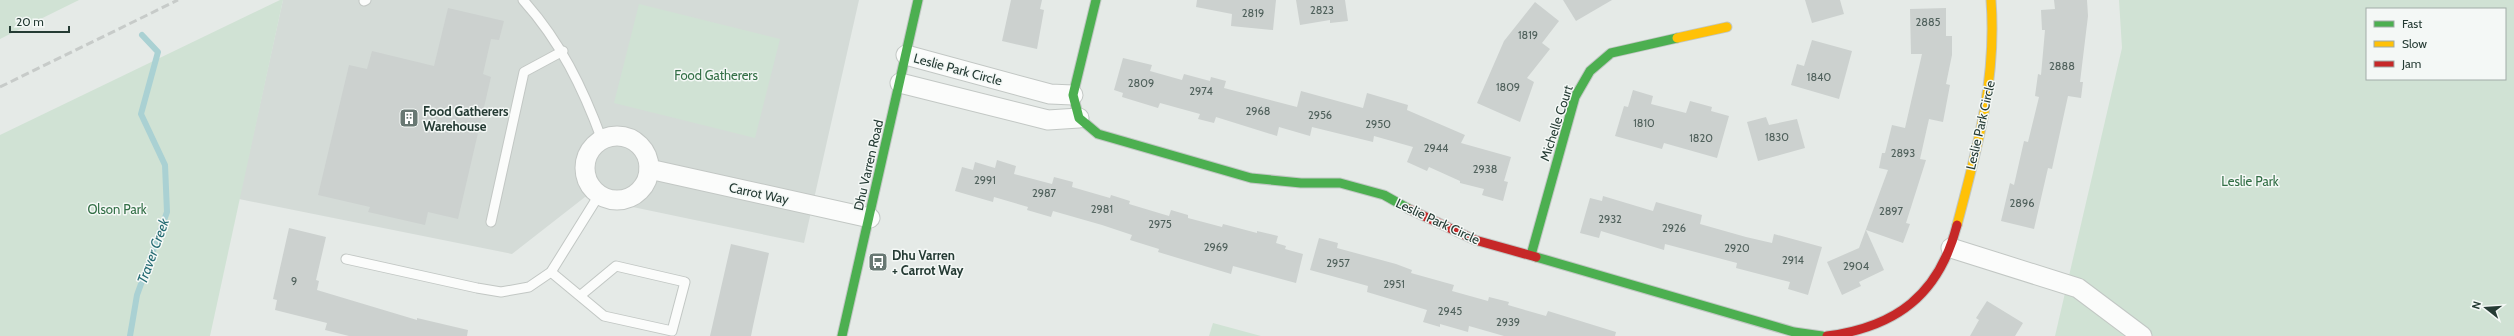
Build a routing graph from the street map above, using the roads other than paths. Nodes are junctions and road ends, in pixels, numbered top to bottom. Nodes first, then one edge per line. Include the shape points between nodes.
1 (524, 0) edge
2 (918, 0) edge
3 (1096, 0) edge
4 (1992, 0) edge
5 (1727, 27) dead end
6 (563, 51) junction
7 (906, 56) junction
8 (900, 83) junction
9 (1009, 83) junction
10 (1073, 95) junction
11 (1003, 108) junction
12 (1079, 118) junction
13 (602, 140) junction
14 (649, 169) junction
15 (599, 195) junction
16 (870, 218) junction
17 (491, 222) dead end
18 (1951, 248) junction
19 (1531, 255) junction
20 (346, 258) dead end
21 (551, 272) junction
22 (581, 295) junction
23 (842, 336) edge
24 (1822, 336) edge
25 (1827, 336) edge
26 (2142, 336) edge

1 - 6 lane via 542,20
2 - 7 street, Dhu Varren Road
3 - 10 street
4 - 18 street, Leslie Park Circle via 1994,62
5 - 19 street, Michelle Court via 1616,52 1600,61 1590,71 1575,97
6 - 13 lane
6 - 17 lane via 524,72
7 - 8 street, Dhu Varren Road
7 - 9 street, Leslie Park Circle
8 - 11 street, Leslie Park Circle
8 - 16 street, Dhu Varren Road
9 - 10 street, Leslie Park Circle via 1050,94
9 - 11 street, Leslie Park Circle
10 - 12 street
11 - 12 street, Leslie Park Circle via 1048,120
12 - 19 street, Leslie Park Circle via 1098,134 1250,178 1301,183 1340,183 1384,195 1431,221 1475,240
13 - 14 street via 618,136 636,142 643,150
13 - 15 street via 591,148 584,168 591,188
14 - 15 street via 642,187 627,199 617,201
14 - 16 street, Carrot Way
15 - 21 lane
16 - 23 street, Dhu Varren Road
18 - 25 street, Leslie Park Circle via 1942,268 1909,307 1890,320 1868,329
18 - 26 street via 2078,288
19 - 24 street, Leslie Park Circle via 1794,332
20 - 21 lane via 501,292 529,287
21 - 22 lane
22 - 22 lane via 604,316 672,331 685,282 616,266

